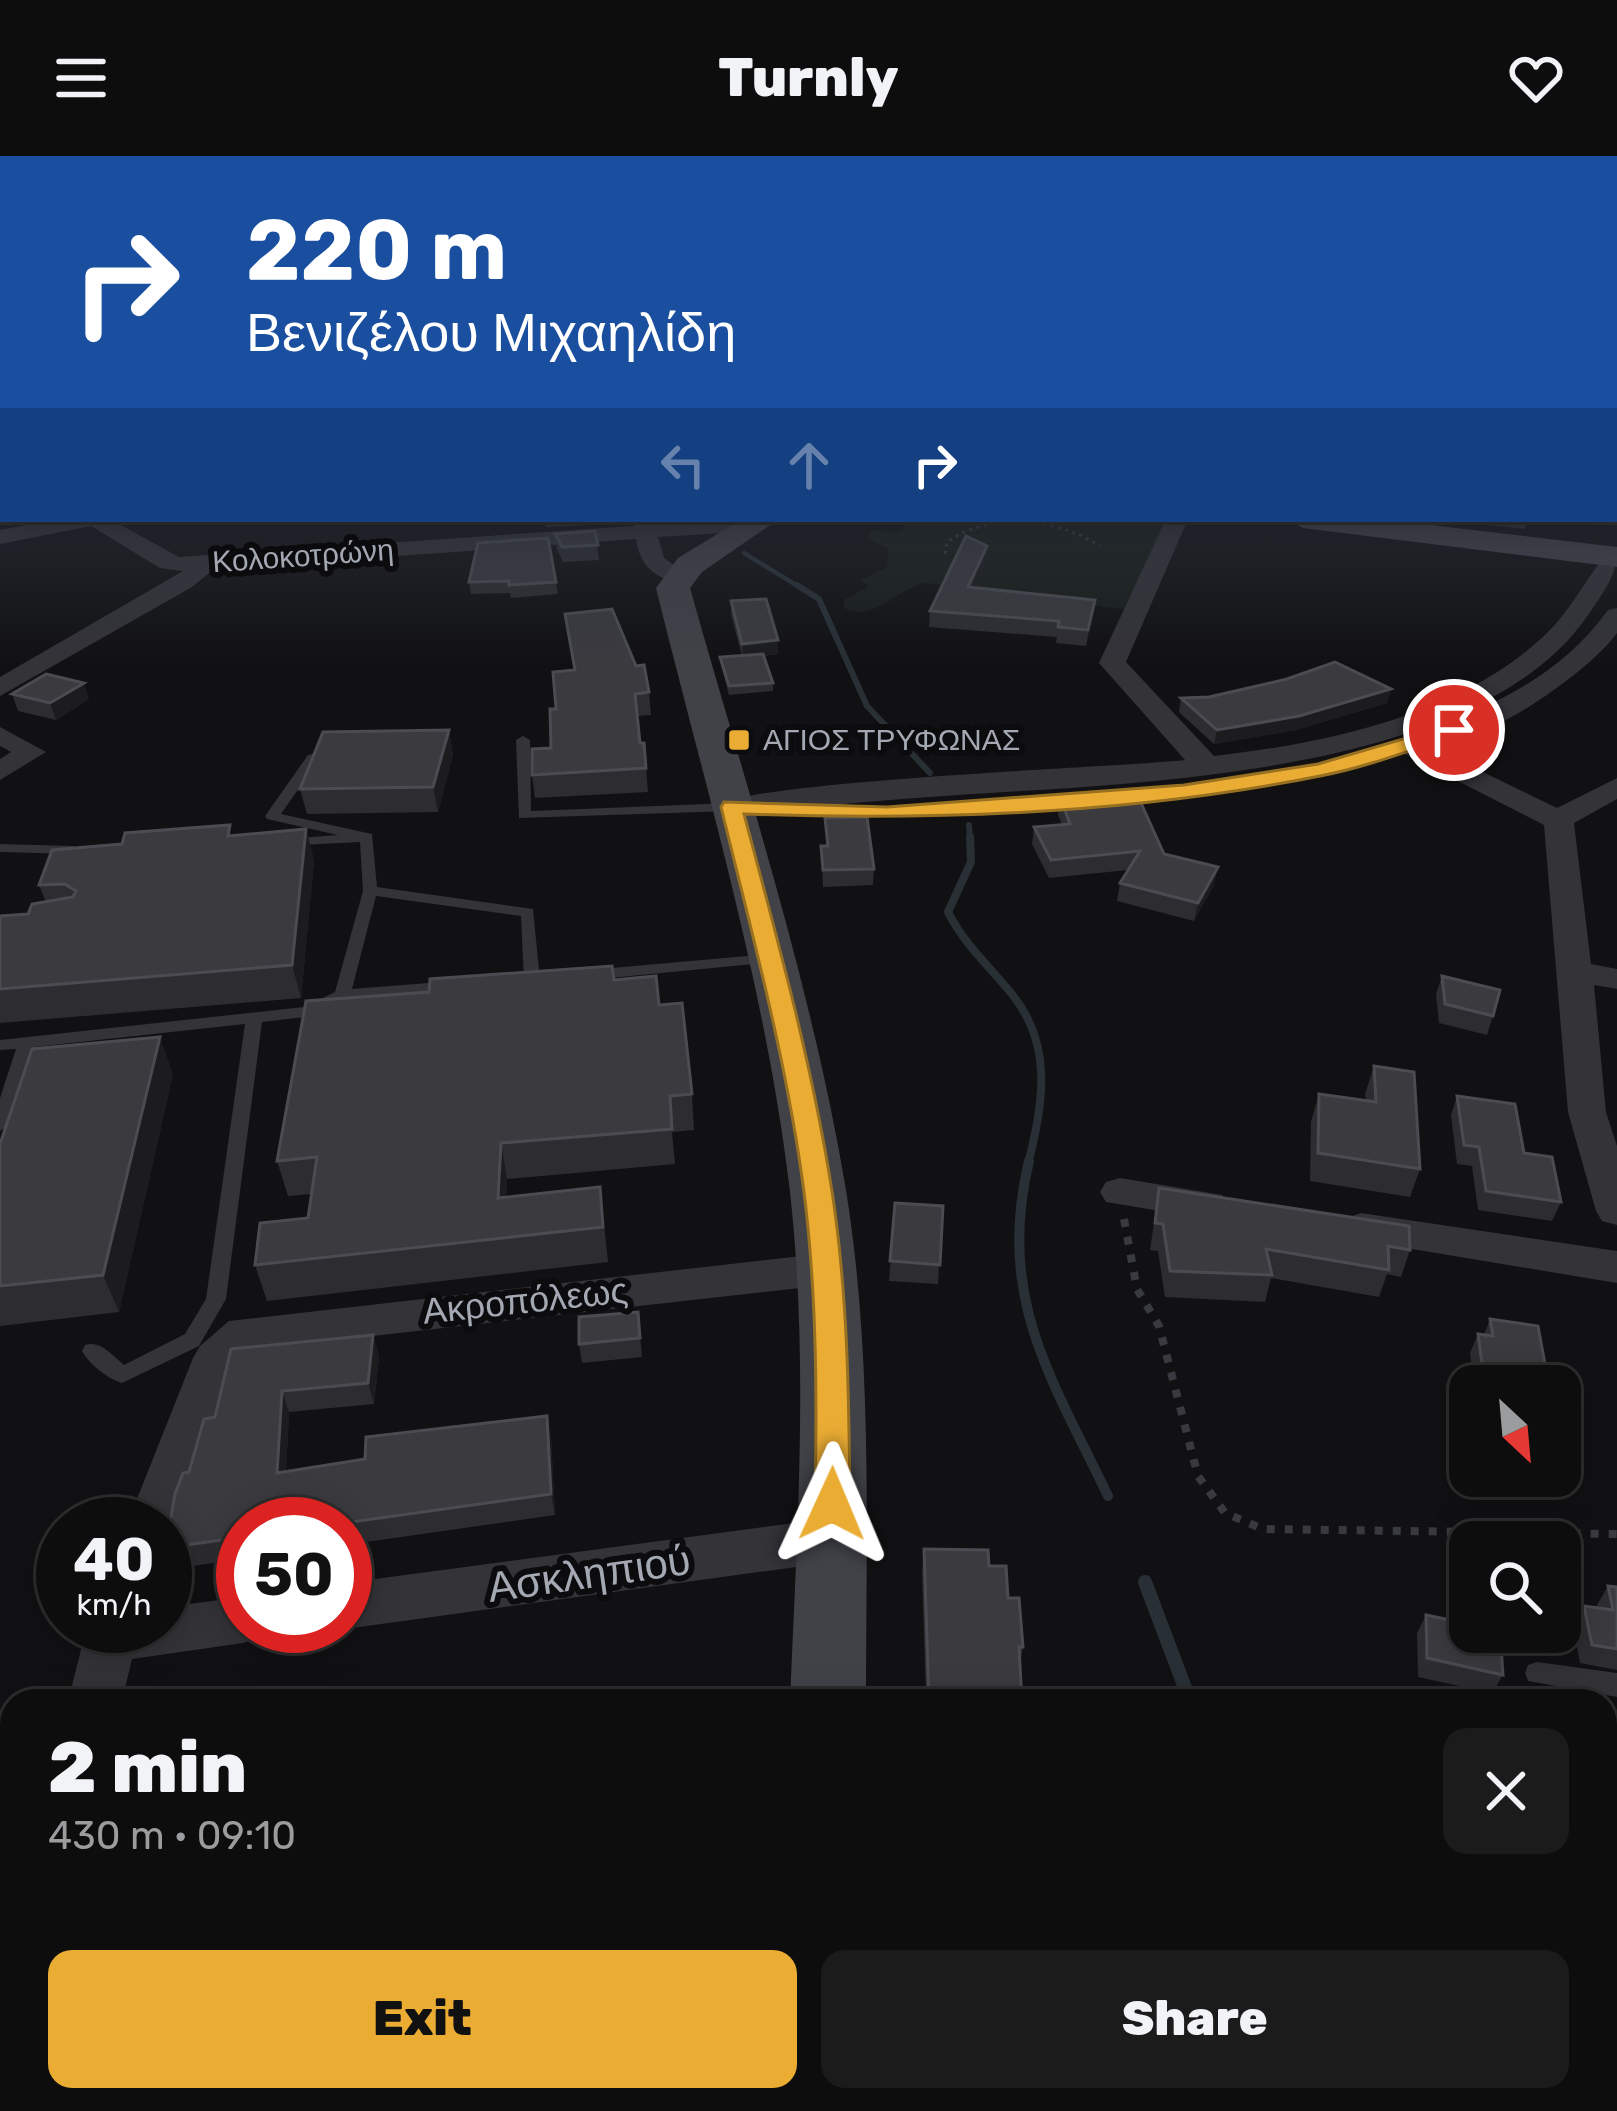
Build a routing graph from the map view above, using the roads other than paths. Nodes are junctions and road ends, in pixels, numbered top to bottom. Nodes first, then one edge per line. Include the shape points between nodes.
1 (78, 522) edge
2 (99, 522) edge
3 (1176, 522) edge
4 (1348, 522) edge
5 (645, 525) edge
6 (743, 526) edge
7 (0, 537) edge
8 (1616, 552) edge
9 (206, 563) junction
10 (678, 575) junction
11 (1617, 615) edge
12 (0, 688) edge
13 (0, 735) edge
14 (524, 740) dead end
15 (1411, 746) junction
16 (313, 758) edge
17 (1208, 766) junction
18 (0, 772) edge
19 (1617, 787) edge
20 (731, 807) junction
21 (1556, 820) junction
22 (367, 838) junction
23 (274, 843) edge
24 (0, 848) edge
25 (53, 850) junction
26 (94, 851) edge
27 (48, 869) edge
28 (370, 891) junction
29 (770, 959) junction
30 (1575, 972) junction
31 (579, 976) edge
32 (556, 978) edge
33 (1617, 979) edge
34 (532, 980) junction
35 (508, 982) edge
36 (485, 984) edge
37 (342, 995) junction
38 (254, 1018) junction
39 (27, 1042) junction
40 (0, 1045) edge
41 (0, 1125) edge
42 (1120, 1192) road end
43 (1238, 1210) edge
44 (1617, 1211) edge
45 (1333, 1224) edge
46 (1617, 1267) edge
47 (827, 1269) junction
48 (92, 1352) dead end
49 (162, 1497) edge
50 (832, 1540) junction
51 (372, 1602) edge
52 (106, 1653) edge
53 (1537, 1673) dead end
54 (1617, 1685) edge
55 (97, 1689) edge
56 (828, 1689) edge

1 - 7 street
2 - 9 street, Κολοκοτρώνη via 168,563
3 - 17 street via 1112,663
4 - 8 main road
5 - 6 street, Κολοκοτρώνη
5 - 9 street, Κολοκοτρώνη
5 - 10 street via 649,560
6 - 10 main road
8 - 17 street via 1551,644 1453,705 1311,749
9 - 12 street
10 - 20 main road via 676,603
11 - 15 street via 1578,662 1545,686
13 - 18 street via 32,752
14 - 20 lane via 524,815
15 - 20 street via 1281,777 1130,796 887,813
15 - 21 street
16 - 22 lane via 272,816
17 - 20 street
19 - 21 street
20 - 29 main road
21 - 30 street
22 - 23 lane
22 - 28 lane
24 - 25 lane
25 - 26 lane
25 - 27 lane
28 - 34 lane via 528,912
28 - 37 lane
29 - 31 lane
29 - 47 main road via 798,1076
30 - 33 street
30 - 44 street via 1587,1112
32 - 34 lane
34 - 35 lane
36 - 37 lane
37 - 38 lane via 308,1012
38 - 39 lane
38 - 48 lane via 216,1299 192,1340 122,1375
39 - 40 lane
39 - 41 lane
42 - 43 street
45 - 46 street
47 - 49 street, Ακροπόλεως via 244,1333 216,1358
47 - 50 main road
50 - 51 street, Ασκληπιού
50 - 56 main road
52 - 55 street
53 - 54 lane

